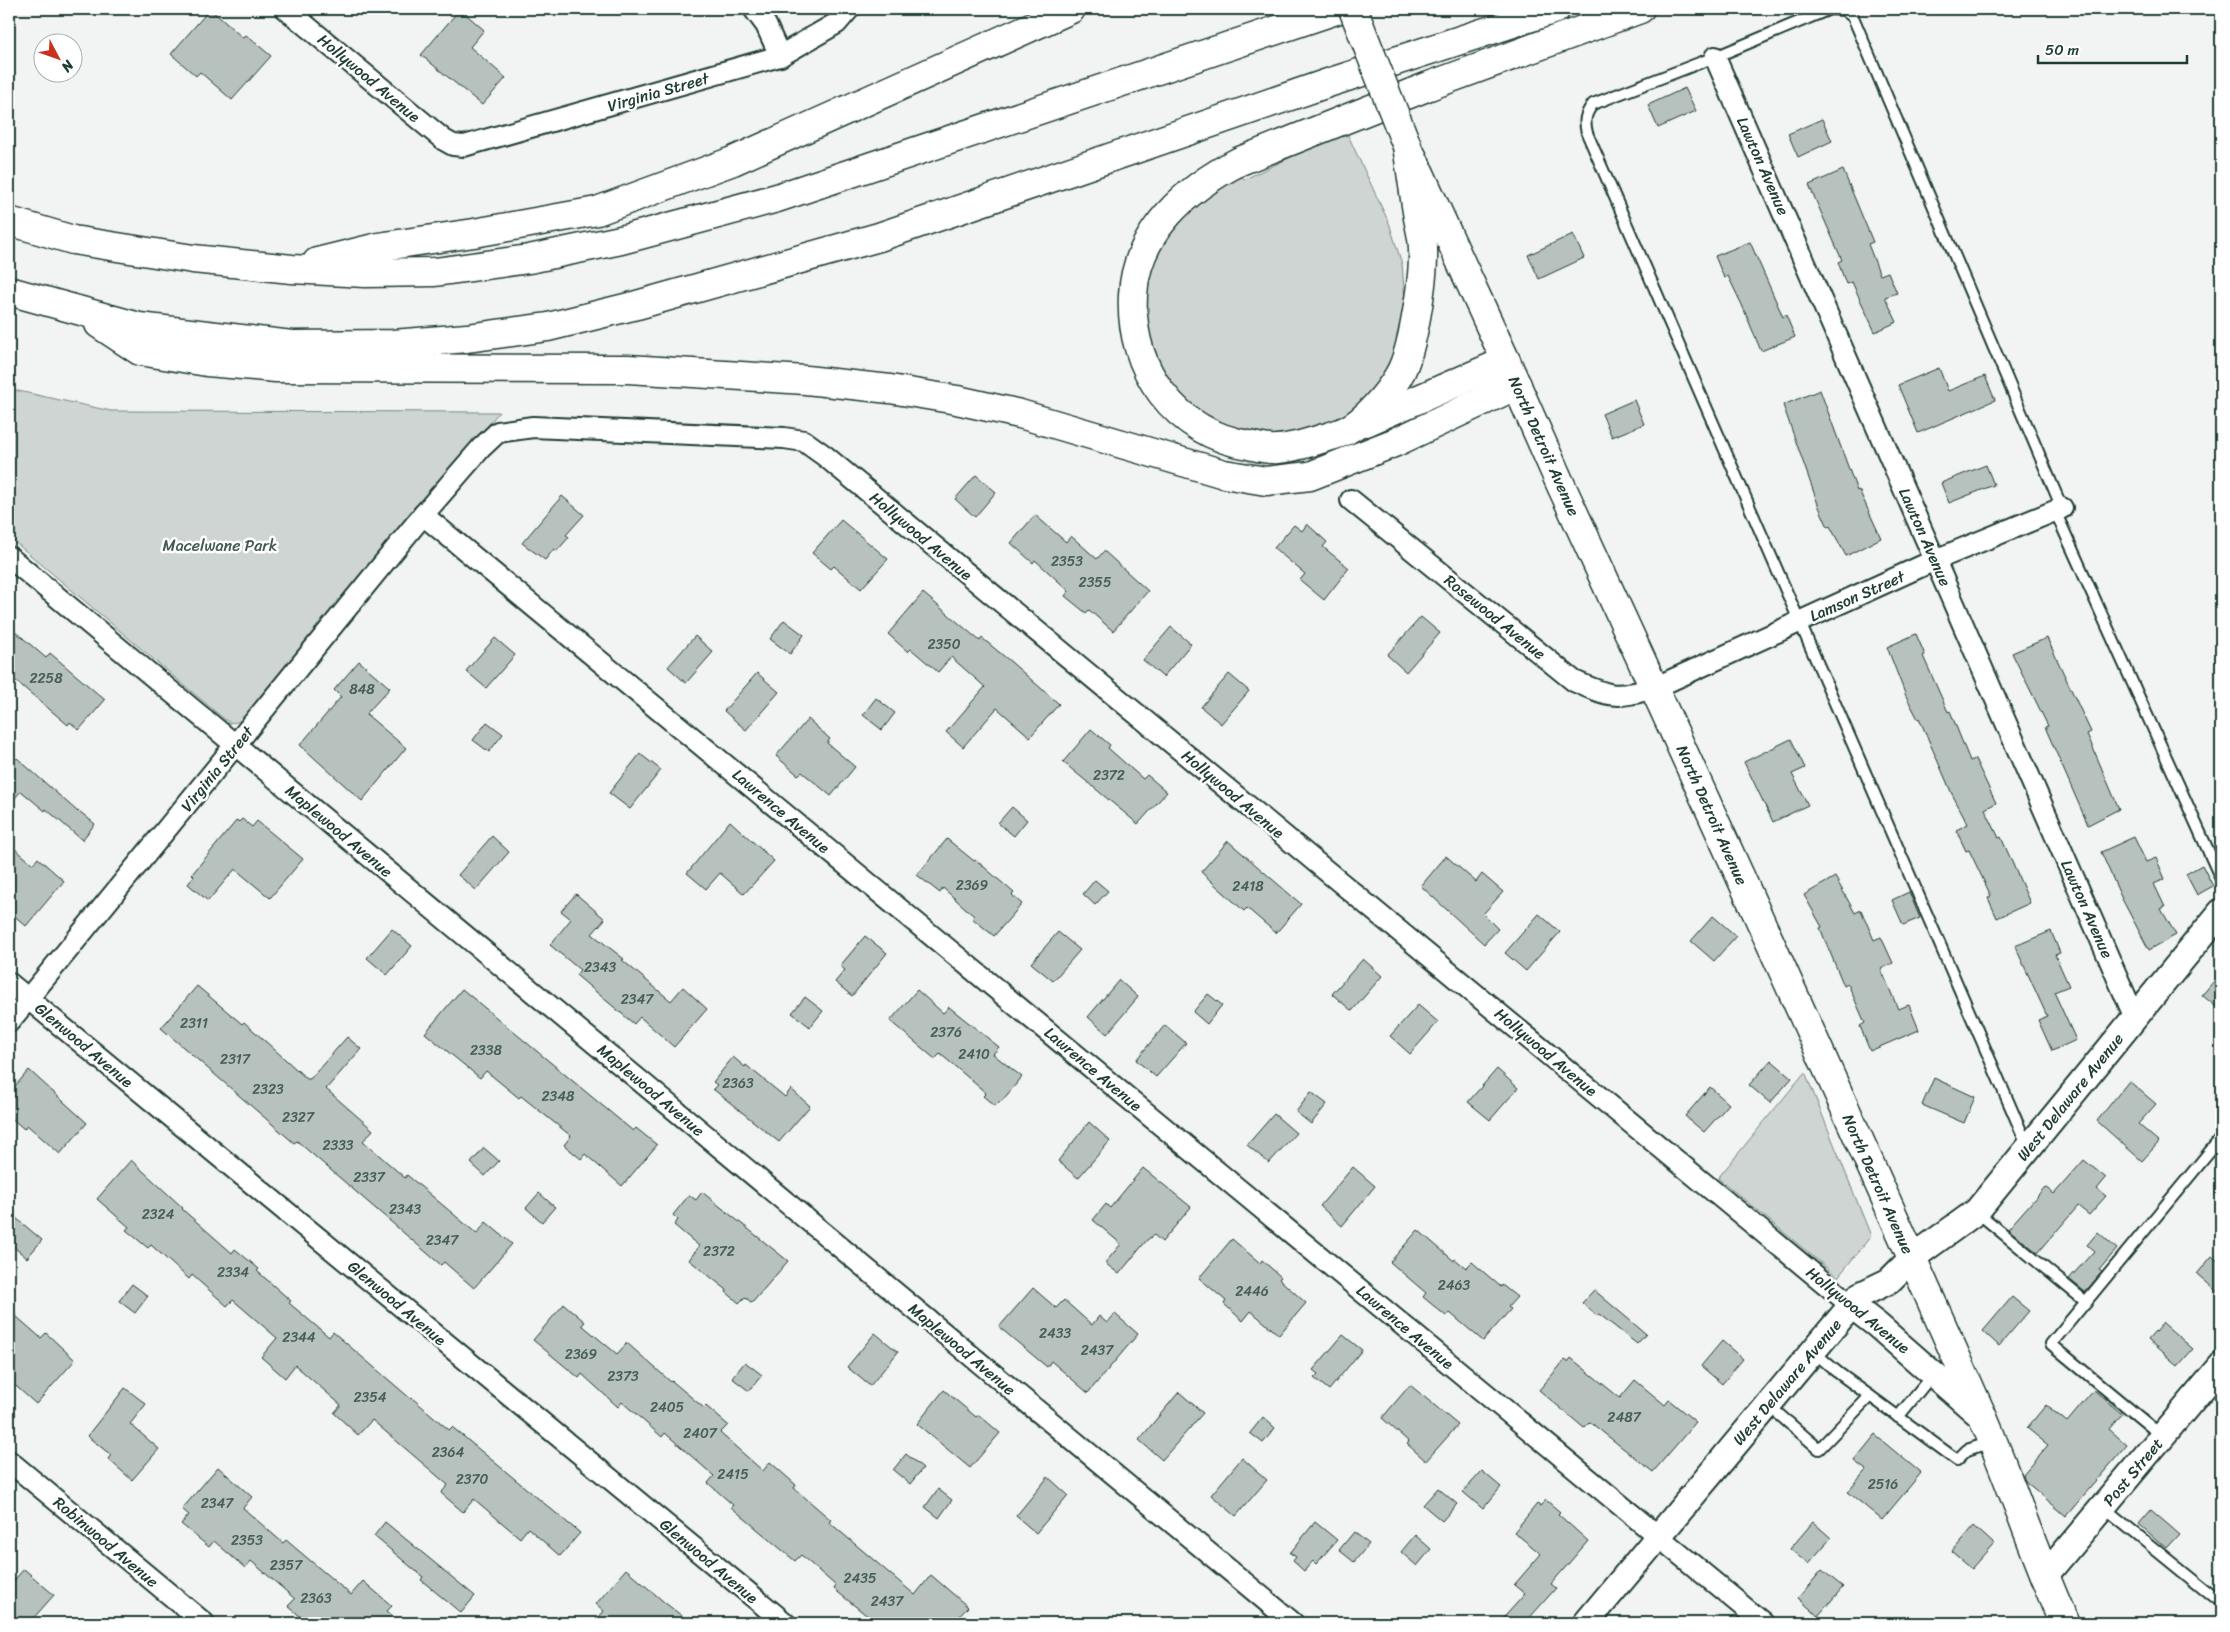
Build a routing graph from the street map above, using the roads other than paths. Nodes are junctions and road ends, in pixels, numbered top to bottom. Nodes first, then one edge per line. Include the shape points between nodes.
1 (286, 9) edge
2 (754, 9) edge
3 (849, 9) edge
4 (1071, 9) edge
5 (1339, 9) edge
6 (1353, 9) edge
7 (1556, 9) edge
8 (1640, 9) edge
9 (780, 56) junction
10 (1715, 57) junction
11 (453, 145) joint
12 (1407, 146) junction
13 (9, 221) edge
14 (292, 269) junction
15 (9, 291) edge
16 (77, 310) junction
17 (1512, 373) junction
18 (1348, 430) junction
19 (1351, 500) dead end
20 (2058, 510) junction
21 (423, 515) junction
22 (9, 557) edge
23 (1935, 560) junction
24 (1801, 622) junction
25 (1654, 688) junction
26 (236, 746) junction
27 (2221, 880) edge
28 (2221, 912) edge
29 (9, 982) edge
30 (28, 998) junction
31 (2135, 1018) junction
32 (9, 1022) edge
33 (2221, 1138) edge
34 (2028, 1148) junction
35 (1976, 1211) junction
36 (1912, 1258) junction
37 (2086, 1302) junction
38 (1851, 1305) junction
39 (1813, 1351) junction
40 (2221, 1366) edge
41 (1934, 1374) junction
42 (1870, 1396) junction
43 (1768, 1404) junction
44 (1898, 1417) junction
45 (1987, 1429) junction
46 (2162, 1436) junction
47 (9, 1461) edge
48 (2103, 1507) junction
49 (1658, 1536) junction
50 (2044, 1577) junction
51 (2221, 1603) edge
52 (204, 1623) edge
53 (785, 1623) edge
54 (1293, 1623) edge
55 (1586, 1623) edge
56 (1763, 1623) edge
57 (2065, 1623) edge

1 - 11 street, Hollywood Avenue
2 - 9 street
3 - 9 street, Virginia Street via 837,23
4 - 14 main road via 733,161 598,210 378,247
5 - 14 main road via 777,198 620,240 528,259 435,272
6 - 12 main road, North Detroit Avenue, bridge
7 - 16 main road via 1328,83 879,237 548,327 393,344 292,345 139,327
8 - 18 main road via 1240,160 1189,192 1164,218 1144,248 1133,280 1131,318 1146,370 1169,404 1198,426 1232,442 1275,449 1313,442
9 - 11 street, Virginia Street via 476,144
10 - 20 lane via 1830,9 1844,10 1853,17
10 - 23 street, Lawton Avenue
10 - 24 lane via 1593,104 1585,123
12 - 17 main road, North Detroit Avenue
12 - 18 main road via 1423,249 1412,334 1400,374 1381,401
13 - 14 main road via 73,240 193,259
15 - 16 main road
16 - 17 main road via 140,351 207,362 276,368 628,368 890,389 1020,414 1224,474 1266,481 1310,476 1396,442
17 - 18 main road
17 - 25 main road, North Detroit Avenue
19 - 25 street, Rosewood Avenue via 1574,681 1601,693 1625,696
20 - 23 street, Lamson Street
20 - 27 lane
21 - 26 street, Virginia Street
21 - 38 street, Hollywood Avenue via 498,432 532,427 804,441
21 - 49 street, Lawrence Avenue
22 - 26 street, Maplewood Avenue
23 - 24 street, Lamson Street
23 - 31 street, Lawton Avenue
24 - 25 street, Lamson Street
24 - 34 lane
25 - 36 main road, North Detroit Avenue
26 - 30 street, Virginia Street
26 - 54 street, Maplewood Avenue
28 - 31 street, West Delaware Avenue
29 - 30 street, Glenwood Avenue
30 - 32 street, Virginia Street
30 - 53 street, Glenwood Avenue
31 - 34 street, West Delaware Avenue
33 - 37 lane
34 - 35 street, West Delaware Avenue
35 - 36 street, West Delaware Avenue
35 - 37 lane
36 - 38 street, West Delaware Avenue via 1889,1281 1860,1294
36 - 45 main road, North Detroit Avenue
37 - 46 lane via 2051,1344
38 - 39 street, West Delaware Avenue
38 - 41 street, Hollywood Avenue
39 - 42 lane
39 - 43 street, West Delaware Avenue
40 - 46 street, Post Street
41 - 44 lane
41 - 45 street, Hollywood Avenue
42 - 43 lane via 1820,1449
42 - 44 lane
43 - 49 street, West Delaware Avenue
44 - 45 lane via 1957,1460
45 - 50 main road, North Detroit Avenue
46 - 48 street, Post Street
47 - 52 street, Robinwood Avenue
48 - 50 street, Post Street
48 - 51 lane
49 - 55 street, West Delaware Avenue
49 - 56 street, Lawrence Avenue
50 - 57 main road, North Detroit Avenue

